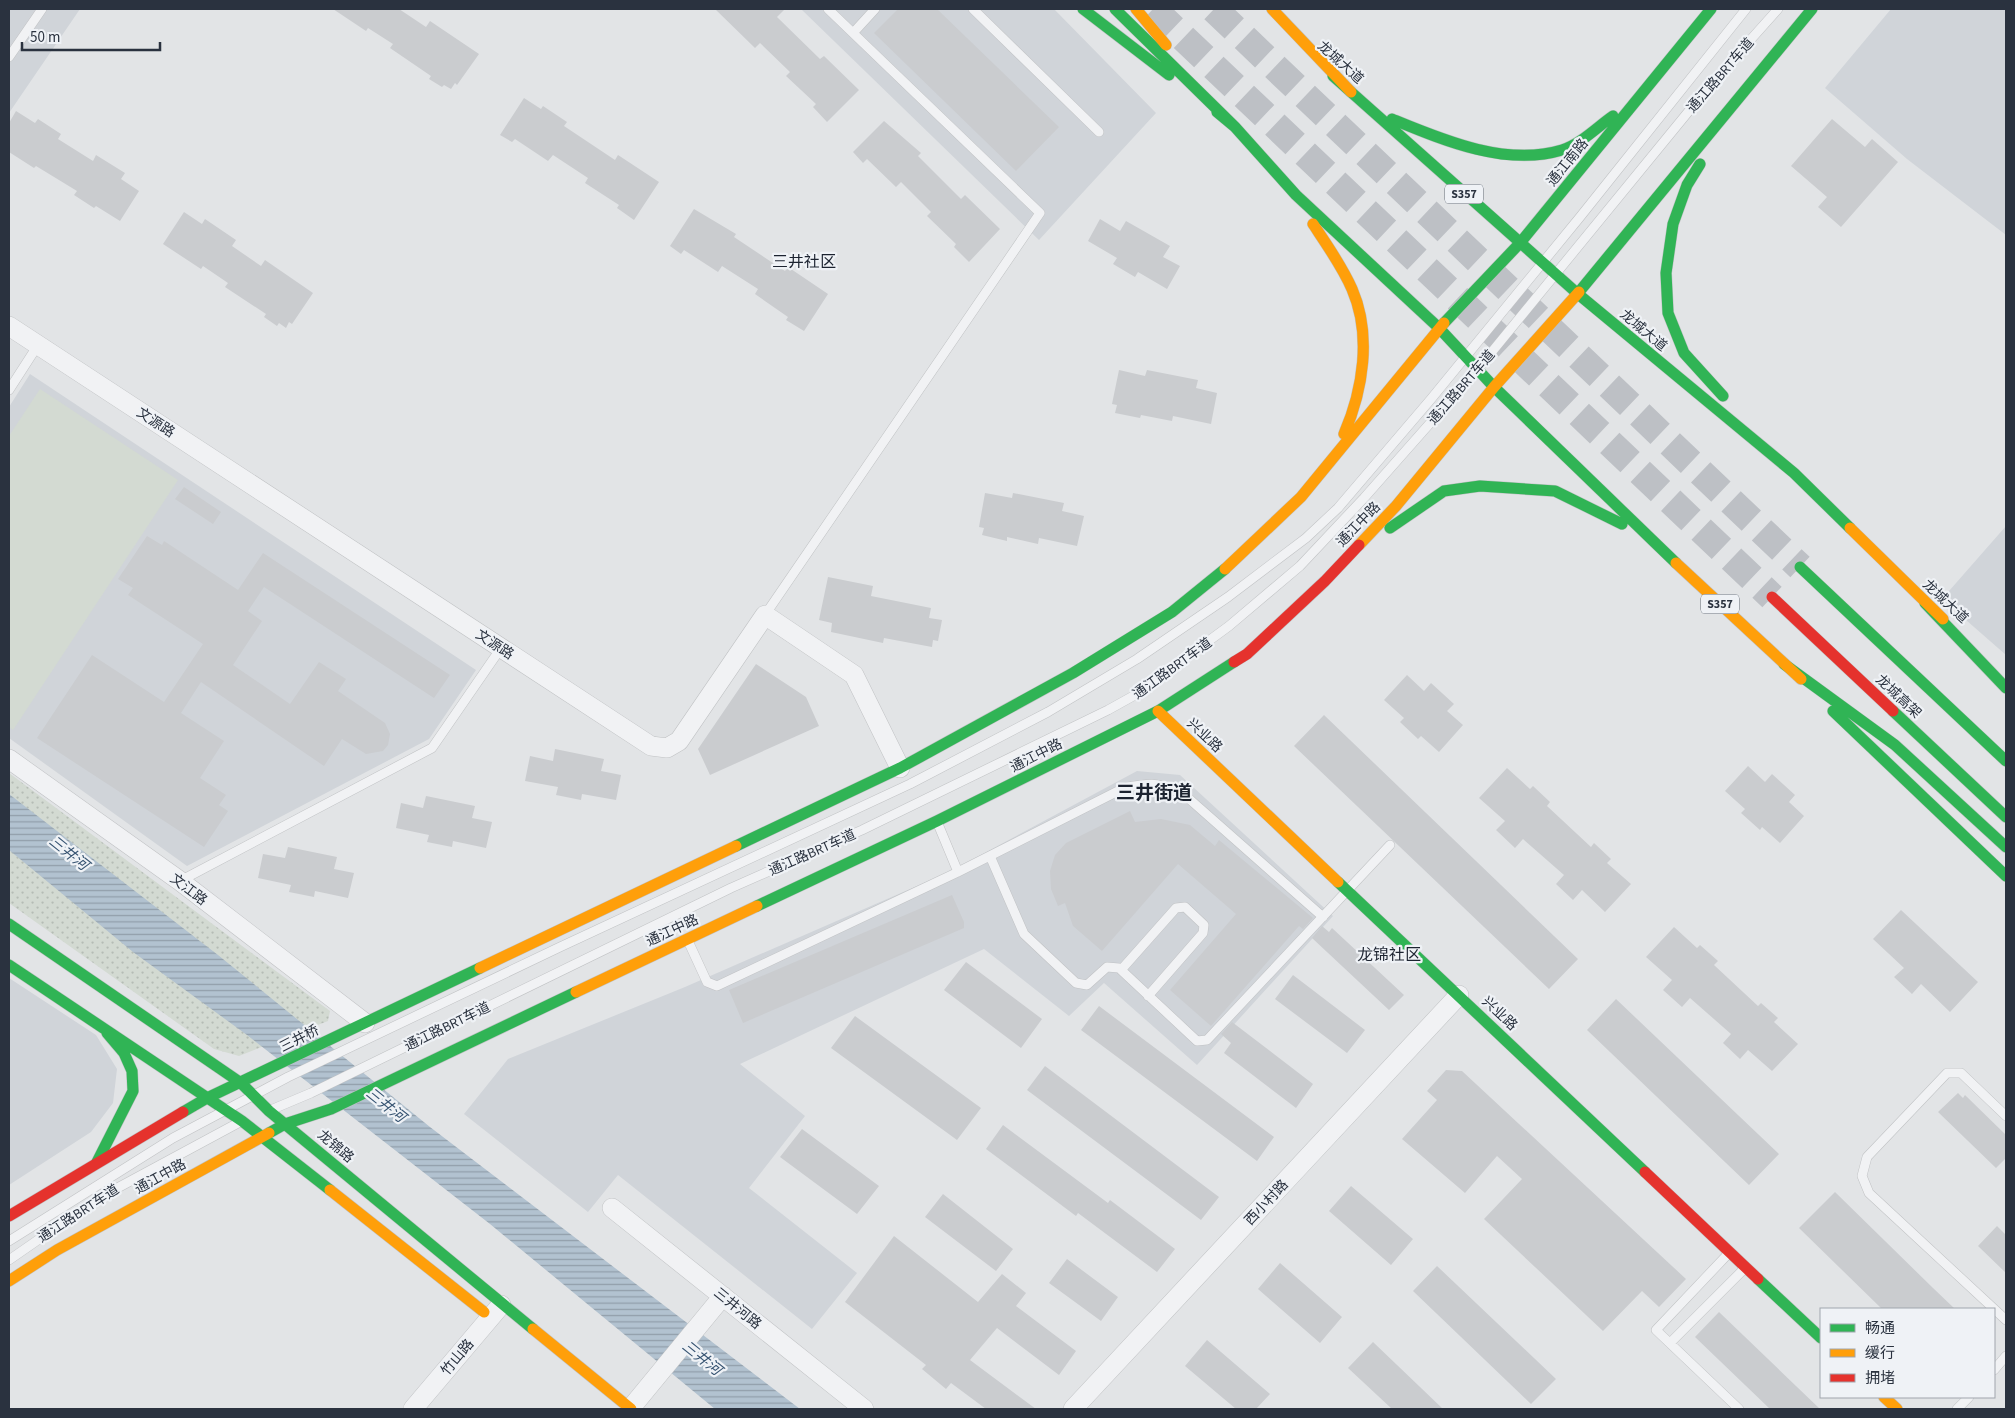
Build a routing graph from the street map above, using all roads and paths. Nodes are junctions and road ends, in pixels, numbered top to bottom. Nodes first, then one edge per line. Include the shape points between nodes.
1 (42, 9) edge
2 (828, 9) edge
3 (875, 9) edge
4 (973, 9) edge
5 (1083, 9) edge
6 (1115, 9) edge
7 (1136, 9) edge
8 (1260, 9) edge
9 (1272, 9) edge
10 (1288, 9) edge
11 (1711, 9) edge
12 (1746, 9) edge
13 (1778, 9) edge
14 (1812, 9) edge
15 (853, 33) junction
16 (12, 46) edge
17 (9, 57) edge
18 (1671, 58) junction
19 (1351, 92) junction
20 (1739, 97) junction
21 (1375, 112) junction
22 (1235, 127) junction
23 (1099, 132) dead end
24 (1296, 195) junction
25 (1520, 244) junction
26 (1542, 262) junction
27 (1556, 273) junction
28 (1578, 294) junction
29 (9, 326) edge
30 (1439, 328) junction
31 (38, 345) junction
32 (1465, 356) junction
33 (1477, 370) junction
34 (1494, 387) junction
35 (9, 390) edge
36 (1324, 470) junction
37 (1794, 472) junction
38 (1654, 542) junction
39 (1800, 567) tunnel mouth
40 (1325, 581) junction
41 (1772, 597) tunnel mouth
42 (1925, 602) junction
43 (764, 615) junction
44 (501, 648) junction
45 (1784, 664) junction
46 (2006, 678) edge
47 (2006, 688) edge
48 (1158, 710) junction
49 (9, 759) edge
50 (2006, 761) edge
51 (900, 768) junction
52 (2006, 817) edge
53 (937, 821) junction
54 (1390, 845) dead end
55 (2006, 847) edge
56 (990, 856) junction
57 (958, 872) junction
58 (2006, 876) edge
59 (180, 881) junction
60 (1348, 890) junction
61 (1323, 917) junction
62 (9, 924) edge
63 (688, 939) junction
64 (9, 965) edge
65 (1122, 970) junction
66 (1459, 995) junction
67 (1148, 996) junction
68 (365, 1023) junction
69 (107, 1033) junction
70 (241, 1083) junction
71 (254, 1096) junction
72 (207, 1098) junction
73 (224, 1110) junction
74 (261, 1114) junction
75 (2006, 1116) edge
76 (242, 1121) junction
77 (285, 1124) junction
78 (263, 1137) junction
79 (96, 1163) junction
80 (612, 1208) dead end
81 (9, 1216) edge
82 (9, 1240) edge
83 (1731, 1252) junction
84 (9, 1260) edge
85 (1746, 1267) junction
86 (9, 1281) edge
87 (723, 1296) junction
88 (1993, 1308) edge
89 (1995, 1310) edge
90 (497, 1315) junction
91 (2006, 1320) edge
92 (1820, 1337) edge
93 (1670, 1343) junction
94 (2006, 1356) edge
95 (1995, 1369) edge
96 (1885, 1398) edge
97 (1968, 1398) edge
98 (413, 1409) edge
99 (630, 1409) edge
100 (864, 1409) edge
101 (1074, 1409) edge
102 (1739, 1409) edge
103 (1897, 1409) edge
104 (1957, 1409) edge

1 - 16 lane
2 - 15 lane
3 - 15 lane
4 - 23 lane
5 - 22 main road
6 - 22 main road
7 - 22 main road, S357
8 - 19 main road, 龙城大道 / S357
9 - 19 main road
10 - 19 main road
11 - 18 main road, 通江南路
12 - 26 lane, 通江路BRT车道
13 - 27 lane, 通江路BRT车道 via 1711,84
14 - 20 main road
15 - 43 lane via 1040,213
16 - 17 lane
18 - 21 main road via 1613,116 1563,150 1531,154 1489,151 1442,139
18 - 25 main road, 通江南路
19 - 21 main road, 龙城大道 / S357
20 - 28 main road
20 - 37 main road via 1687,185 1673,224 1666,273 1668,313 1684,353
21 - 25 main road, 龙城大道 / S357
22 - 24 main road, S357
24 - 30 main road, S357
24 - 36 main road via 1353,291 1360,321 1360,392 1350,423
25 - 26 main road, 龙城大道 / S357
25 - 30 main road, 通江南路
26 - 27 main road, 龙城大道 / S357
26 - 32 lane, 通江路BRT车道
27 - 28 main road, 龙城大道 / S357
27 - 33 lane, 通江路BRT车道
28 - 34 main road, 通江中路
28 - 37 main road, 龙城大道 / S357
29 - 31 street, 文源路
30 - 32 main road, S357
30 - 36 main road
31 - 35 lane
31 - 44 street, 文源路
32 - 33 main road, S357
32 - 71 lane, 通江路BRT车道 via 1338,508 1306,538 1228,597 1137,659 1048,712 910,784 560,947
33 - 34 main road, S357
33 - 74 lane, 通江路BRT车道 via 1300,566 1229,626 1135,695 862,830 731,888 311,1093
34 - 38 main road, S357
34 - 40 main road, 通江中路 via 1396,506
36 - 51 main road via 1302,497 1214,579 1172,612 1073,673
37 - 42 main road, 龙城大道 / S357
38 - 40 main road via 1555,491 1480,486 1444,491 1390,528
38 - 45 main road, S357
39 - 50 main road, 龙城高架
40 - 48 main road, 通江中路 via 1247,654
41 - 52 main road, 龙城高架
42 - 46 main road, 龙城大道 / S357
42 - 47 main road
43 - 44 street, 文源路 via 679,741 667,748 651,746
43 - 51 street via 854,675
44 - 59 lane via 432,748
45 - 55 main road via 1895,745
45 - 58 main road, S357
48 - 53 main road, 通江中路
48 - 60 main road, 兴业路
49 - 59 street, 文江路
51 - 68 main road
53 - 57 lane
53 - 63 main road, 通江中路
54 - 60 lane
56 - 57 lane
56 - 61 lane via 1124,788 1145,784 1167,785 1187,797
56 - 65 lane via 1024,934 1076,983 1087,985 1107,967
57 - 63 lane via 717,986 707,982
59 - 68 street, 文江路
60 - 61 lane
60 - 66 main road, 兴业路
61 - 67 lane via 1207,1040 1197,1041
62 - 70 main road, 龙锦路
63 - 77 main road, 通江中路 via 331,1109
64 - 69 main road
65 - 67 lane
65 - 67 lane via 1176,908 1185,907 1204,925 1203,933
66 - 83 main road, 兴业路
66 - 101 street, 西小村路
68 - 70 main road, 三井桥
69 - 72 main road, 龙锦路
69 - 79 main road via 124,1053 132,1071 133,1091
70 - 71 main road, 龙锦路
70 - 72 main road
71 - 73 lane, 通江路BRT车道
71 - 74 main road, 龙锦路
72 - 73 main road, 龙锦路
72 - 79 main road
73 - 76 main road, 龙锦路
73 - 82 lane, 通江路BRT车道
74 - 76 lane, 通江路BRT车道
74 - 77 main road, 龙锦路
75 - 88 lane via 1961,1073 1947,1073 1867,1157 1862,1176 1869,1193
76 - 78 main road, 龙锦路
76 - 84 lane, 通江路BRT车道 via 96,1199
77 - 78 main road, 通江中路
77 - 90 main road, 龙锦路
78 - 86 main road, 通江中路 via 57,1250
78 - 90 main road, 龙锦路
79 - 81 main road
80 - 87 street, 三井河路
83 - 85 main road, 兴业路
83 - 93 lane via 1656,1330
85 - 92 main road, 兴业路
85 - 93 lane
87 - 99 street
87 - 100 street, 三井河路
89 - 91 lane
90 - 98 street, 竹山路
90 - 99 main road, 龙锦路
93 - 102 lane
94 - 95 lane
96 - 103 main road
97 - 104 lane

